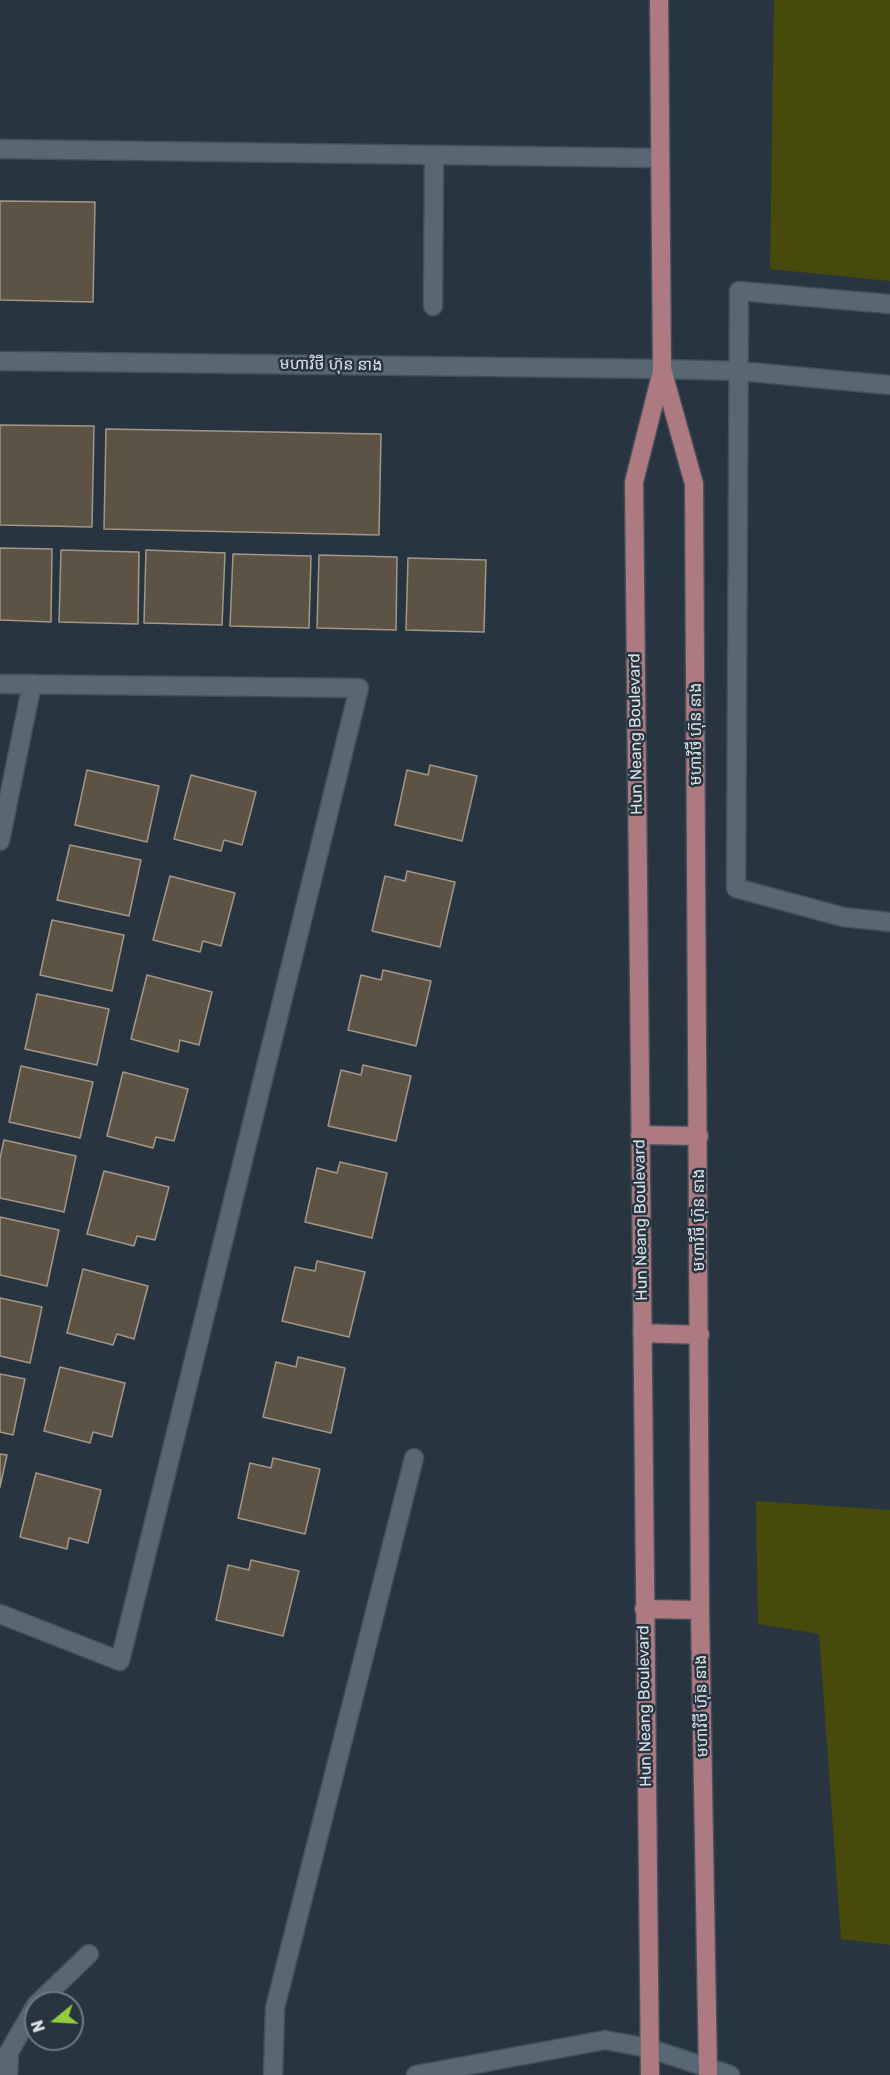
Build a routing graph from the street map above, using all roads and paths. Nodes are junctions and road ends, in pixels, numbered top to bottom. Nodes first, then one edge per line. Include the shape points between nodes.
1 (659, 0) edge
2 (0, 149) edge
3 (434, 155) junction
4 (660, 158) junction
5 (890, 304) edge
6 (433, 306) dead end
7 (0, 361) edge
8 (662, 369) junction
9 (739, 371) junction
10 (890, 385) edge
11 (0, 684) edge
12 (32, 684) junction
13 (0, 841) edge
14 (890, 922) edge
15 (640, 1135) junction
16 (699, 1136) junction
17 (642, 1333) junction
18 (700, 1335) junction
19 (414, 1458) dead end
20 (644, 1609) junction
21 (700, 1610) junction
22 (0, 1614) edge
23 (89, 1954) dead end
24 (51, 1991) edge
25 (24, 2026) edge
26 (648, 2048) junction
27 (707, 2071) edge
28 (8, 2075) edge
29 (273, 2075) edge
30 (416, 2075) edge
31 (650, 2075) edge
32 (730, 2075) edge

1 - 4 main road, មហាវិថី ហ៊ុន នាង
2 - 3 street
3 - 4 street
3 - 6 street
4 - 8 main road, មហាវិថី ហ៊ុន នាង
5 - 9 street via 739,291
7 - 8 street, មហាវិថី ហ៊ុន នាង
8 - 9 street
8 - 15 main road, Hun Neang Boulevard via 634,482
8 - 16 main road, មហាវិថី ហ៊ុន នាង via 694,484
9 - 10 street
9 - 14 street via 736,888 843,917
11 - 12 street
12 - 13 street
12 - 22 street via 358,688 120,1661
15 - 16 main road
15 - 17 main road, Hun Neang Boulevard
16 - 18 main road, មហាវិថី ហ៊ុន នាង
17 - 18 main road
17 - 20 main road, Hun Neang Boulevard
18 - 21 main road, មហាវិថី ហ៊ុន នាង
19 - 29 street via 275,2008
20 - 21 main road
20 - 26 main road, Hun Neang Boulevard
21 - 27 main road, មហាវិថី ហ៊ុន នាង
23 - 24 street
25 - 28 street via 9,2052
26 - 27 street
26 - 30 street via 605,2040
26 - 31 main road, Hun Neang Boulevard
27 - 32 street

